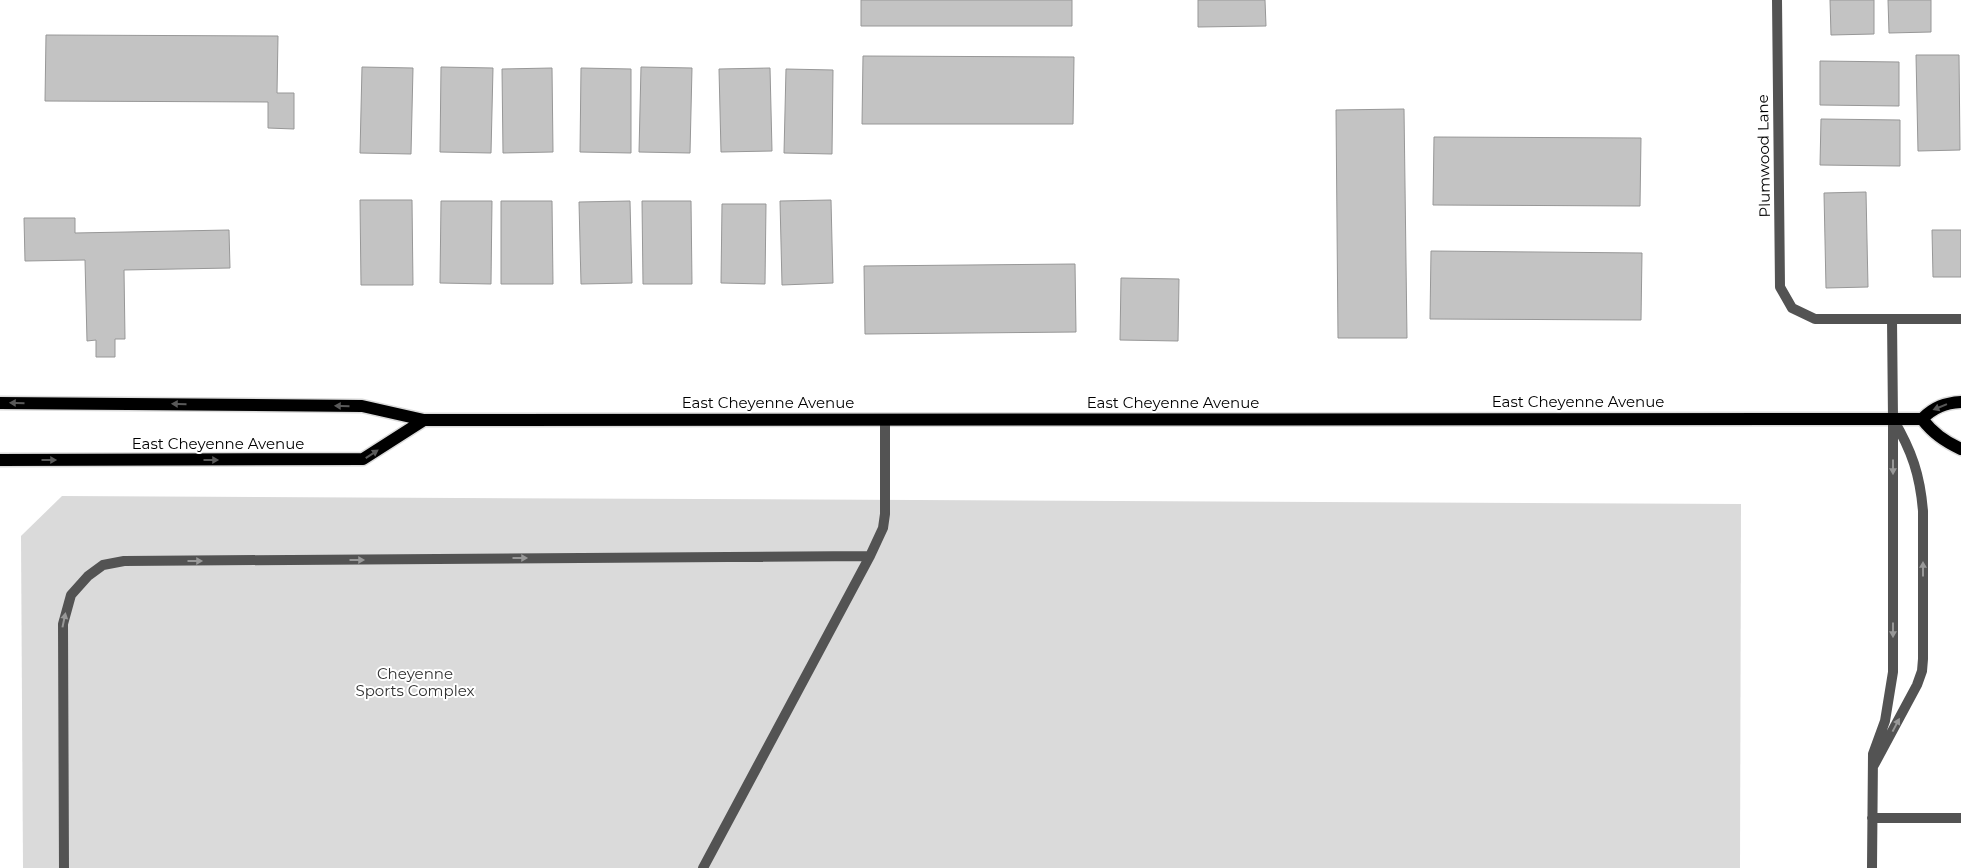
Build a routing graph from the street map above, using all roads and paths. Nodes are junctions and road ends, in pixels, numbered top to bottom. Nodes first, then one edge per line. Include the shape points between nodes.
1 (1777, 0) edge
2 (1892, 319) junction
3 (1961, 319) edge
4 (1961, 402) edge
5 (0, 403) edge
6 (1893, 418) junction
7 (1922, 418) junction
8 (885, 419) junction
9 (424, 420) junction
10 (1961, 449) edge
11 (0, 460) edge
12 (870, 556) junction
13 (1872, 768) junction
14 (1872, 818) junction
15 (1961, 818) edge
16 (64, 868) edge
17 (703, 868) edge
18 (1872, 868) edge

1 - 2 street, Plumwood Lane via 1780,287 1792,308 1815,319
2 - 3 street
2 - 6 street
4 -> 7 main road via 1939,406
9 -> 5 main road, East Cheyenne Avenue via 362,406
6 - 7 main road, East Cheyenne Avenue
6 - 8 main road, East Cheyenne Avenue
6 -> 13 street via 1893,672 1885,721 1875,745
13 -> 6 street via 1917,685 1923,659 1921,488 1916,465
7 - 10 main road via 1932,432
8 - 9 main road, East Cheyenne Avenue
8 - 12 street via 885,514 883,528
11 -> 9 main road, East Cheyenne Avenue via 363,459
16 -> 12 street via 63,624 71,595 88,576 104,565 124,561
12 - 17 street
13 - 14 street
14 - 15 street
14 - 18 street

